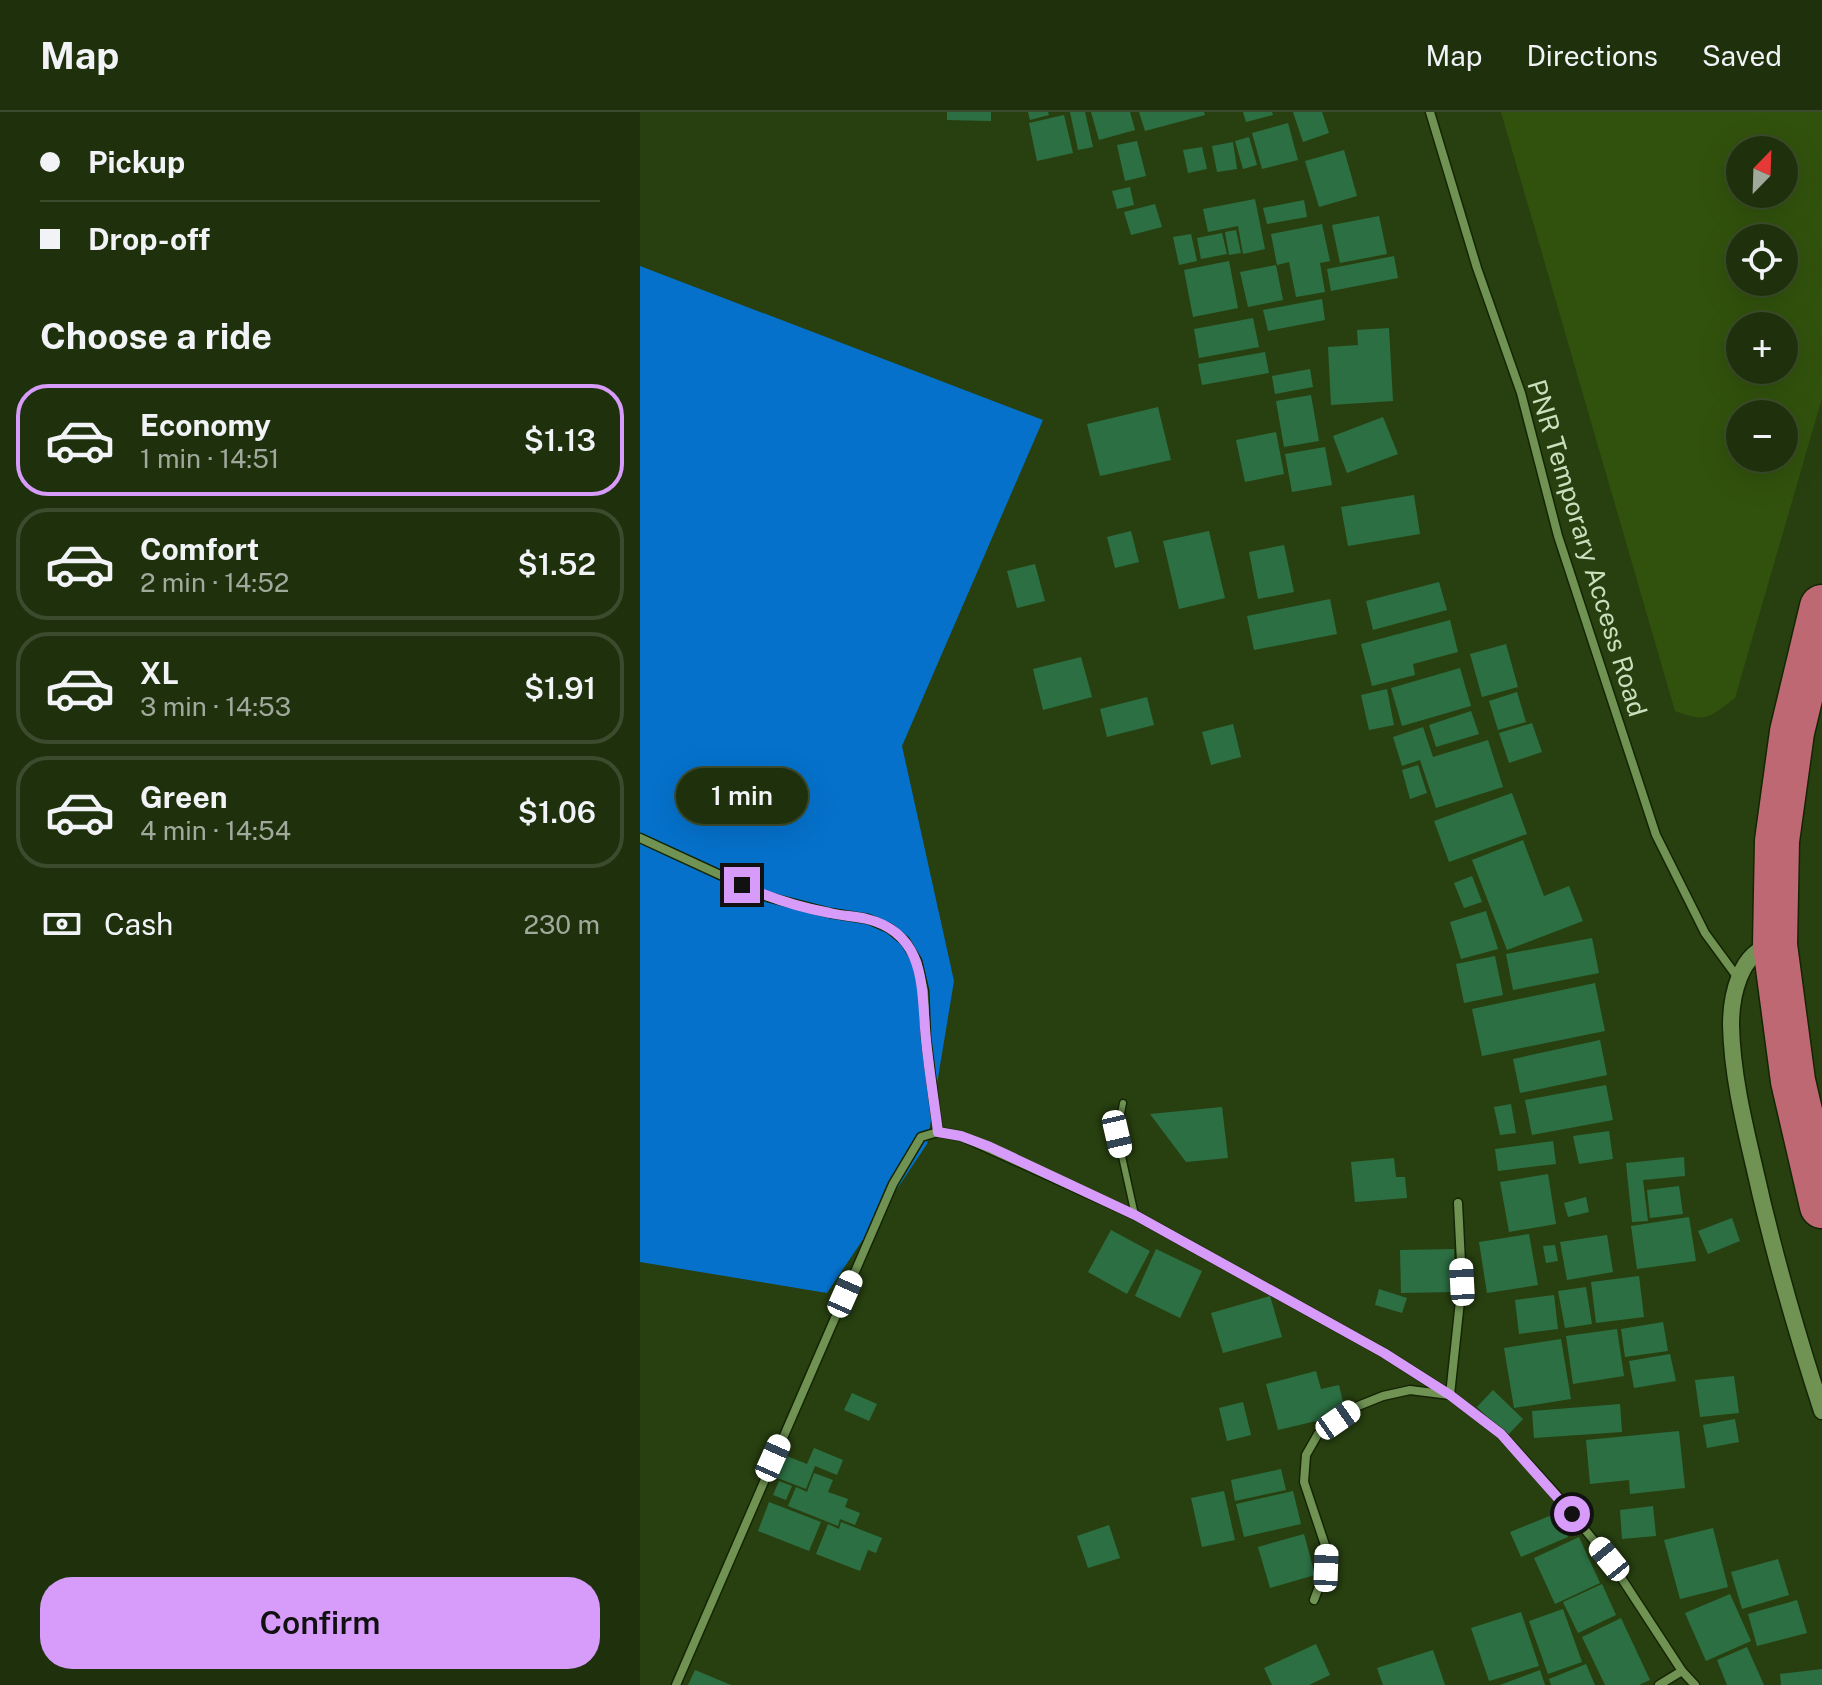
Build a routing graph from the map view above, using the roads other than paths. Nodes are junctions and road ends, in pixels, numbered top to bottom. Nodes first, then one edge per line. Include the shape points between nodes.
1 (1430, 112) edge
2 (1822, 607) edge
3 (640, 838) edge
4 (1775, 945) junction
5 (1739, 980) junction
6 (1123, 1103) dead end
7 (938, 1132) junction
8 (1458, 1203) dead end
9 (1822, 1206) edge
10 (1135, 1215) junction
11 (1450, 1395) junction
12 (1822, 1411) edge
13 (1314, 1600) dead end
14 (1682, 1671) junction
15 (676, 1685) edge
16 (1659, 1685) edge
17 (1695, 1685) edge

1 - 5 street, PNR Temporary Access Road via 1521,393 1558,536 1656,835 1705,933
2 - 4 highway via 1792,732 1777,841
3 - 7 street via 768,897 868,919 905,941 917,961 924,991
4 - 5 main road via 1755,951
4 - 9 highway via 1793,1081
5 - 12 main road via 1731,1024 1743,1118 1776,1260
6 - 10 lane via 1117,1134
7 - 10 street via 990,1147
7 - 15 street via 921,1137 893,1184
8 - 11 street via 1462,1282
10 - 11 street
11 - 13 street via 1410,1390 1383,1396 1318,1434 1306,1455 1304,1482 1326,1548 1326,1568
11 - 14 street via 1501,1434 1554,1492 1609,1559
14 - 16 street
14 - 17 street

